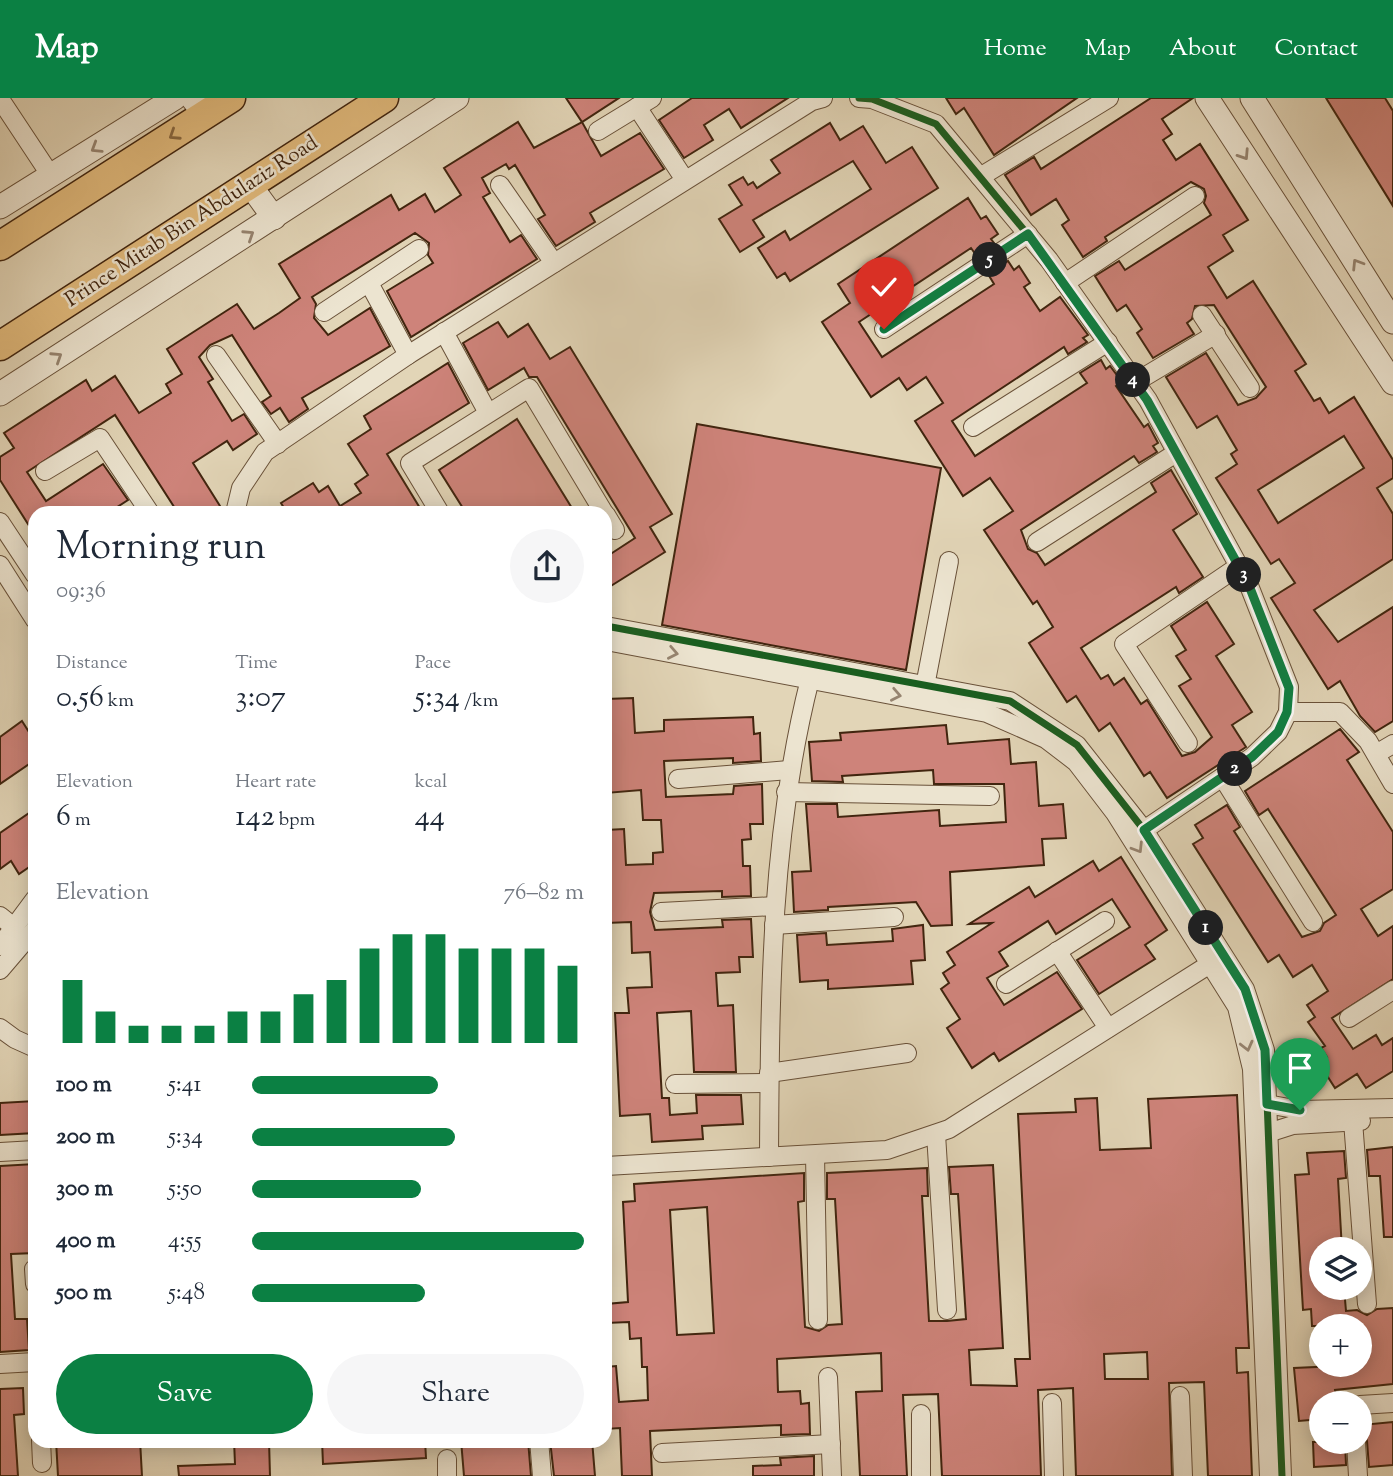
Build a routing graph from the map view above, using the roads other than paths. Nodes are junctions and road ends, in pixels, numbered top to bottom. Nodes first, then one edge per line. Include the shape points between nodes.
1 (175, 98) edge
2 (231, 98) edge
3 (384, 98) edge
4 (457, 98) edge
5 (823, 98) edge
6 (859, 98) edge
7 (1109, 98) edge
8 (1207, 98) edge
9 (1252, 98) edge
10 (0, 99) edge
11 (644, 102) edge
12 (801, 102) edge
13 (900, 104) edge
14 (198, 106) edge
15 (598, 131) dead end
16 (51, 176) junction
17 (980, 177) junction
18 (685, 180) junction
19 (250, 185) junction
20 (500, 185) dead end
21 (1195, 196) dead end
22 (0, 207) edge
23 (274, 218) junction
24 (1028, 234) junction
25 (0, 246) edge
26 (419, 249) dead end
27 (554, 263) junction
28 (369, 283) junction
29 (1065, 283) junction
30 (324, 312) dead end
31 (1202, 315) dead end
32 (1393, 322) edge
33 (884, 329) dead end
34 (444, 332) junction
35 (1216, 334) junction
36 (1108, 342) junction
37 (0, 346) edge
38 (216, 355) dead end
39 (408, 355) junction
40 (1134, 383) junction
41 (1393, 383) edge
42 (1250, 388) dead end
43 (0, 394) edge
44 (488, 413) junction
45 (973, 428) dead end
46 (278, 444) junction
47 (1176, 453) junction
48 (45, 471) dead end
49 (145, 506) edge
50 (236, 506) edge
51 (436, 506) edge
52 (600, 506) edge
53 (0, 522) edge
54 (1037, 542) dead end
55 (950, 561) dead end
56 (28, 564) edge
57 (0, 565) edge
58 (1239, 566) junction
59 (28, 609) edge
60 (612, 627) edge
61 (612, 642) edge
62 (810, 679) junction
63 (925, 686) junction
64 (1287, 712) junction
65 (1188, 743) dead end
66 (1393, 744) edge
67 (1376, 754) junction
68 (789, 770) junction
69 (1223, 778) junction
70 (678, 779) dead end
71 (1393, 784) edge
72 (786, 792) junction
73 (990, 796) dead end
74 (1144, 830) junction
75 (775, 906) junction
76 (28, 909) edge
77 (661, 912) dead end
78 (0, 916) edge
79 (894, 916) dead end
80 (1105, 921) dead end
81 (1312, 922) dead end
82 (774, 925) junction
83 (15, 928) junction
84 (28, 937) edge
85 (0, 946) edge
86 (1058, 951) junction
87 (1210, 964) junction
88 (0, 970) edge
89 (1006, 984) dead end
90 (1393, 990) edge
91 (1349, 1018) dead end
92 (0, 1028) edge
93 (1108, 1028) junction
94 (28, 1045) edge
95 (907, 1053) dead end
96 (769, 1078) junction
97 (675, 1084) dead end
98 (1267, 1104) junction
99 (1393, 1108) edge
100 (1393, 1120) edge
101 (1353, 1121) junction
102 (1268, 1133) junction
103 (936, 1134) junction
104 (28, 1151) edge
105 (0, 1153) edge
106 (815, 1154) junction
107 (769, 1157) junction
108 (612, 1166) edge
109 (1367, 1304) dead end
110 (947, 1310) dead end
111 (818, 1320) dead end
112 (28, 1362) edge
113 (0, 1364) edge
114 (828, 1377) dead end
115 (1180, 1396) dead end
116 (1052, 1403) dead end
117 (1393, 1403) edge
118 (1372, 1404) edge
119 (921, 1414) dead end
120 (831, 1444) junction
121 (41, 1448) edge
122 (540, 1448) edge
123 (662, 1453) dead end
124 (1357, 1454) edge
125 (42, 1463) dead end
126 (542, 1476) edge
127 (832, 1476) edge
128 (921, 1476) edge
129 (1054, 1476) edge
130 (1183, 1476) edge
131 (1269, 1476) edge
132 (1282, 1476) edge
133 (1358, 1476) edge

1 -> 16 street
2 - 14 main road
3 - 19 main road, Prince Mitab Bin Abdulaziz Road
4 - 23 street
5 - 12 street
6 - 13 street
7 - 17 street
8 -> 41 street
32 -> 9 street
10 - 16 street
11 - 15 street
11 - 18 street
12 - 18 street
13 - 17 street via 936,124
14 -> 25 main road
16 - 22 street
17 - 24 street
18 - 27 street
19 - 23 street
19 - 37 main road, Prince Mitab Bin Abdulaziz Road
20 - 27 street
21 - 29 street
43 -> 23 street
24 - 29 street
24 - 33 street
26 - 28 street
27 - 34 street
28 - 30 street
28 - 39 street
29 - 36 street
31 - 35 street
34 - 39 street
34 - 44 street
35 - 40 street
35 - 42 street
36 - 40 street
36 - 45 street
38 - 46 street
39 - 46 street
40 - 47 street
44 - 51 street via 410,463
44 - 52 street via 529,388
46 - 50 street via 265,452 241,488
47 - 54 street
47 - 58 street
48 - 49 street via 100,438
53 - 56 street
55 - 63 street
57 - 59 street
58 - 64 street via 1289,688
58 - 65 street via 1124,644
60 - 63 street
61 -> 62 street
62 - 68 street
62 -> 87 street via 987,713 1046,739 1076,762 1115,813
63 - 74 street via 1010,701 1077,745
64 - 67 street via 1339,712
64 - 69 street via 1278,732
66 - 67 street
67 - 71 street
68 - 70 street
68 - 72 street
69 - 74 street
69 - 81 street
72 - 73 street
72 - 75 street
74 - 98 street via 1245,989 1265,1050
75 - 77 street
75 - 82 street
76 - 83 street
78 - 83 street
79 - 82 street
80 - 86 street
82 - 96 street
83 - 85 street
84 - 88 street
86 - 89 street
86 - 93 street
87 - 93 street
87 -> 131 street via 1237,1007 1252,1069
90 - 91 street
92 - 94 street
93 - 103 street
95 - 96 street
96 - 97 street
96 - 107 street
98 - 99 street via 1300,1110
98 - 102 street
100 - 101 street
101 - 102 street via 1293,1125
101 - 109 street
102 - 132 street
103 - 106 street via 887,1150
103 - 110 street
104 - 105 street
106 - 107 street
106 - 111 street
107 - 108 street
112 - 113 street
114 - 120 street
115 - 130 street
116 - 129 street
117 - 118 street
119 - 128 street
120 - 123 street
120 - 127 street
121 - 125 street
122 - 126 street
124 - 133 street

